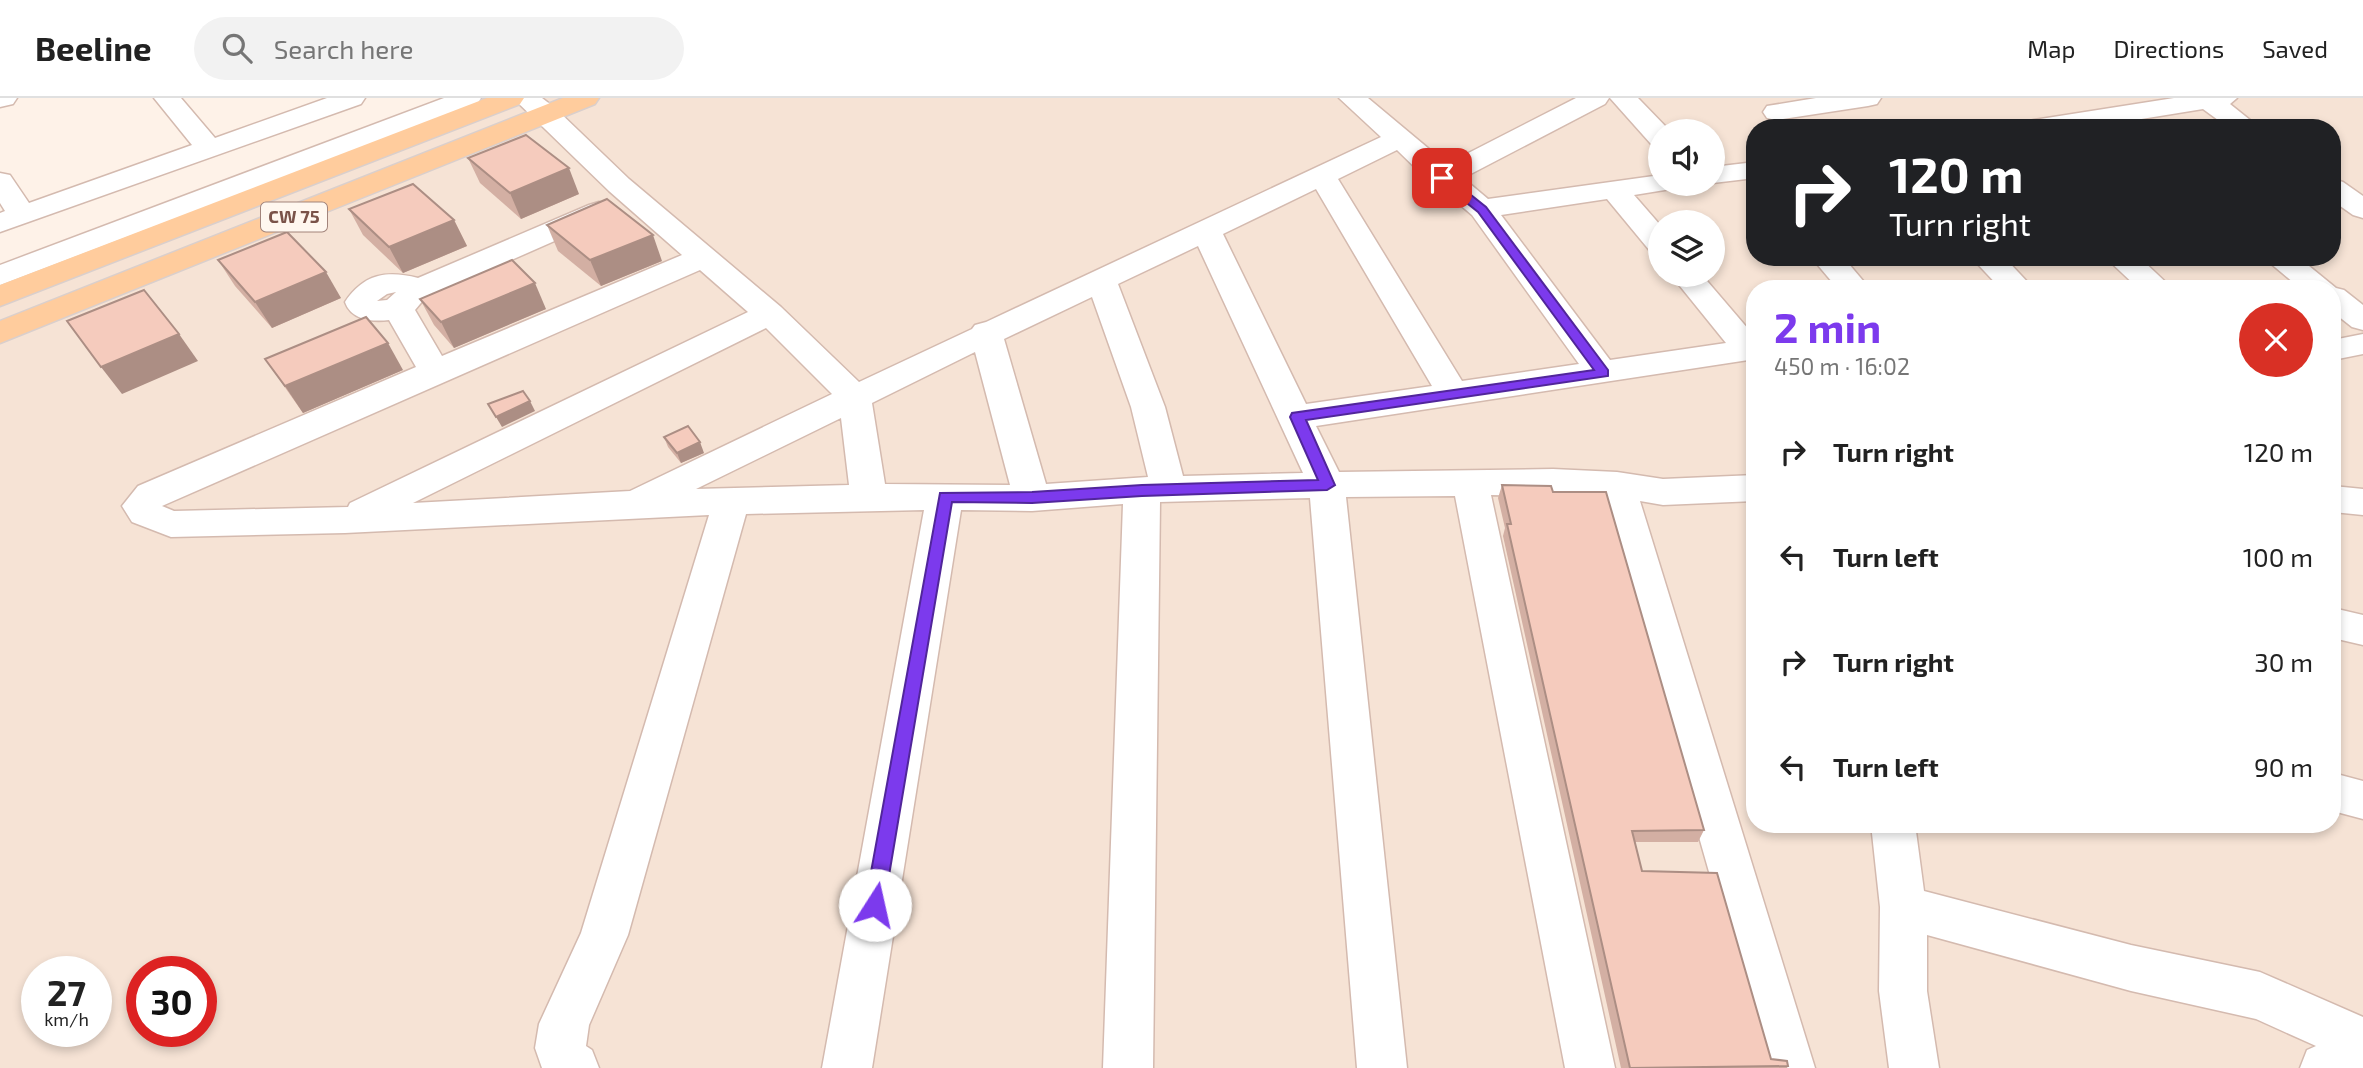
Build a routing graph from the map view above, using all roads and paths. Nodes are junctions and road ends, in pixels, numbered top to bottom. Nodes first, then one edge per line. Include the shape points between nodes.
1 (167, 98) edge
2 (352, 98) edge
3 (468, 98) edge
4 (511, 98) edge
5 (586, 98) edge
6 (1595, 98) edge
7 (1623, 98) edge
8 (1868, 98) edge
9 (2045, 98) edge
10 (2216, 99) edge
11 (1371, 105) edge
12 (536, 106) edge
13 (427, 112) edge
14 (1777, 113) edge
15 (2072, 119) edge
16 (2088, 119) edge
17 (2237, 119) edge
18 (1648, 124) edge
19 (1399, 139) junction
20 (470, 145) junction
21 (209, 148) junction
22 (1746, 173) edge
23 (1725, 174) edge
24 (1322, 176) junction
25 (1442, 178) junction
26 (0, 181) edge
27 (2341, 182) edge
28 (1648, 185) edge
29 (1614, 190) junction
30 (626, 191) junction
31 (1482, 209) junction
32 (2363, 209) edge
33 (11, 219) edge
34 (1648, 230) edge
35 (1207, 232) junction
36 (703, 257) junction
37 (1834, 266) edge
38 (1995, 266) edge
39 (2131, 266) edge
40 (2290, 266) edge
41 (0, 276) edge
42 (1847, 280) edge
43 (2010, 280) edge
44 (2147, 280) edge
45 (2309, 280) edge
46 (1102, 282) junction
47 (1697, 287) edge
48 (0, 296) edge
49 (2341, 303) edge
50 (770, 314) junction
51 (2363, 320) edge
52 (986, 332) junction
53 (0, 333) edge
54 (1746, 343) edge
55 (2363, 344) edge
56 (2341, 348) edge
57 (1746, 351) edge
58 (436, 372) junction
59 (1604, 373) junction
60 (853, 395) junction
61 (1454, 395) junction
62 (1297, 417) junction
63 (1470, 483) junction
64 (1327, 485) junction
65 (1617, 485) junction
66 (1746, 488) edge
67 (1155, 490) junction
68 (1663, 492) junction
69 (945, 496) junction
70 (869, 497) junction
71 (1032, 498) junction
72 (731, 502) junction
73 (634, 504) junction
74 (1746, 506) edge
75 (345, 520) junction
76 (2341, 625) edge
77 (2363, 629) edge
78 (2341, 794) edge
79 (2363, 800) edge
80 (1894, 833) edge
81 (1903, 907) junction
82 (2363, 1042) edge
83 (2363, 1063) edge
84 (574, 1068) edge
85 (846, 1068) edge
86 (1128, 1068) edge
87 (1382, 1068) edge
88 (1590, 1068) edge
89 (1790, 1068) edge
90 (1914, 1068) edge
91 (2325, 1068) edge

1 - 21 street
2 - 21 street
3 - 13 street
4 - 13 main road, CW 75
5 - 12 main road, CW 75
6 - 25 street
7 - 18 street
8 - 14 street
9 - 15 street
10 - 16 street
10 - 17 street
11 - 19 street
12 - 20 main road, CW 75
12 - 30 street
13 - 20 street
13 - 41 street
13 - 48 main road, CW 75
19 - 24 street
19 - 25 street
20 - 53 main road, CW 75
21 - 33 street
22 - 23 street
24 - 35 street
24 - 61 street
25 - 31 street
26 - 33 street
27 - 32 street
28 - 29 street
29 - 31 street
29 - 34 street
30 - 36 street
30 - 58 street via 404,294
31 - 59 street
35 - 46 street
35 - 62 street
36 - 50 street
36 - 58 street
37 - 42 street
38 - 43 street
39 - 44 street
40 - 45 street
46 - 52 street
46 - 67 street via 1148,407
47 - 54 street
49 - 51 street
50 - 60 street
50 - 75 street
52 - 60 street
52 - 71 street
55 - 56 street
57 - 59 street
58 - 75 street via 174,484 151,495 141,506 145,513 171,524
59 - 61 street
60 - 70 street
60 - 73 street
61 - 62 street
62 - 64 street
63 - 64 street
63 - 65 street
63 - 88 street
64 - 67 street
64 - 87 street
65 - 68 street
65 - 89 street
66 - 68 street
67 - 71 street
67 - 86 street
68 - 74 street
69 - 70 street
69 - 71 street
69 - 85 street
70 - 72 street
72 - 73 street
72 - 84 street via 604,935 564,1024 560,1048 564,1061
73 - 75 street
76 - 77 street
78 - 79 street
80 - 81 street
81 - 82 street via 2131,968 2260,996
81 - 90 street via 1903,991
83 - 91 street

